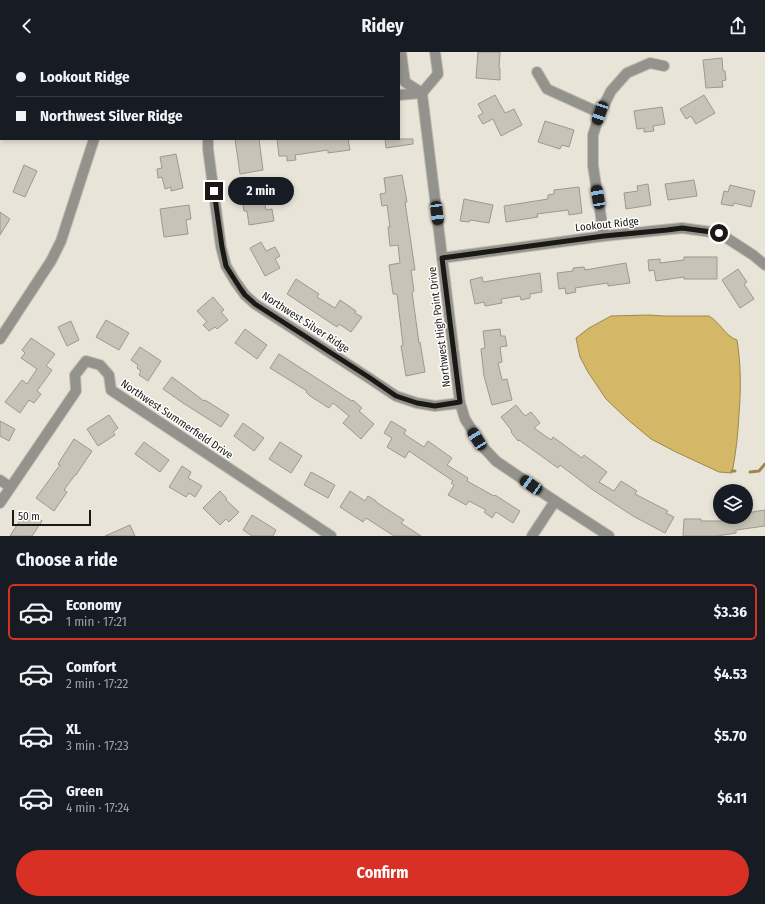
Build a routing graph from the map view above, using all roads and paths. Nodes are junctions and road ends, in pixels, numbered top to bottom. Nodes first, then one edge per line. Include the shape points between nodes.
1 (401, 52) edge
2 (435, 52) edge
3 (664, 66) dead end
4 (537, 72) dead end
5 (422, 93) junction
6 (400, 95) edge
7 (600, 113) junction
8 (94, 140) edge
9 (208, 140) edge
10 (604, 236) junction
11 (442, 258) junction
12 (765, 265) edge
13 (0, 339) edge
14 (460, 402) junction
15 (0, 480) edge
16 (10, 487) junction
17 (555, 500) junction
18 (0, 503) edge
19 (331, 536) edge
20 (532, 536) edge
21 (609, 536) edge

1 - 5 street via 405,82
2 - 5 street via 438,74
3 - 7 street via 650,63 627,73 611,91
4 - 7 street via 547,89
5 - 6 street
5 - 11 street, Northwest High Point Drive
7 - 10 street via 593,135 593,166
8 - 13 street via 61,241 35,287
9 - 14 street, Northwest Silver Ridge via 226,266 245,295 396,396 435,406
10 - 11 street, Lookout Ridge
10 - 12 street, Lookout Ridge via 682,228 719,233
11 - 14 street, Northwest High Point Drive
14 - 17 street, Northwest High Point Drive via 465,419 482,446 496,461
15 - 16 street
16 - 18 street, Northwest Summerfield Drive
16 - 19 street, Northwest Summerfield Drive via 76,391 75,375 86,361 100,365 109,375 111,390
17 - 20 street
17 - 21 street, Northwest High Point Drive

